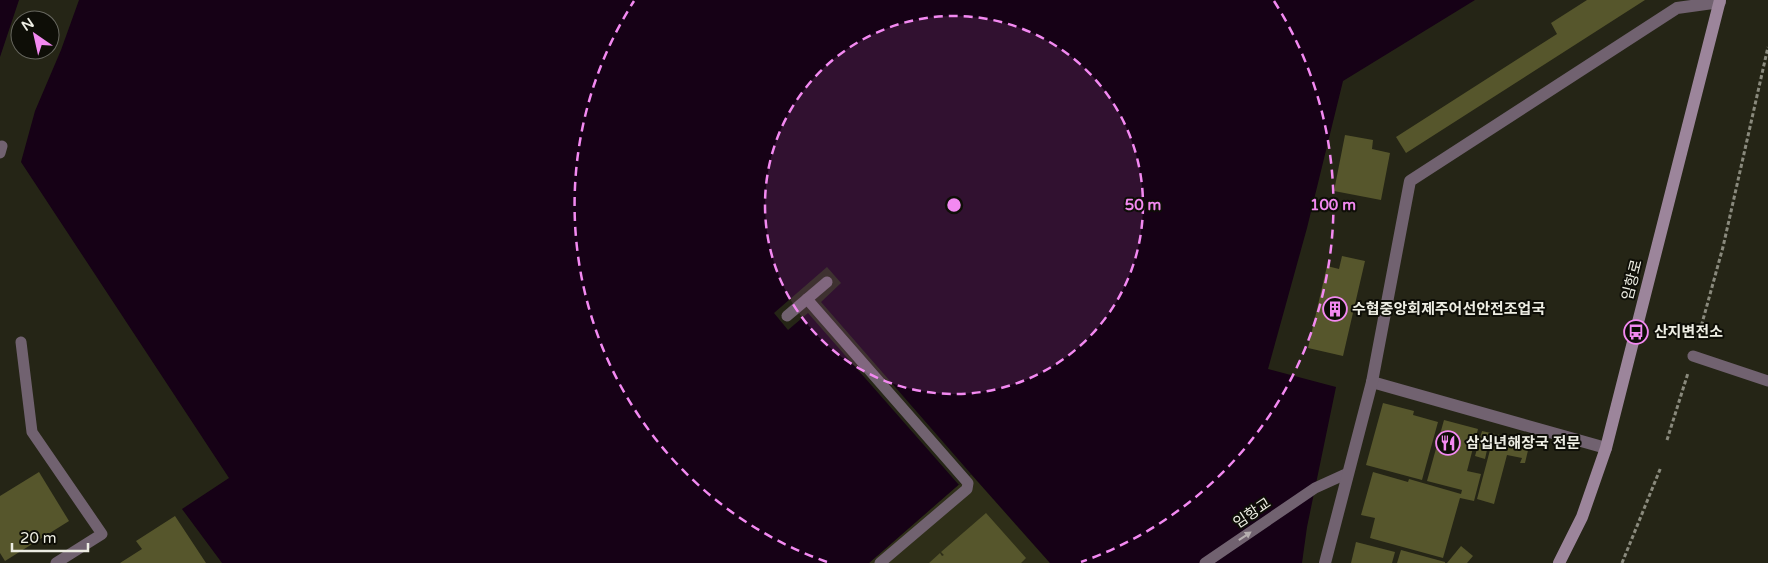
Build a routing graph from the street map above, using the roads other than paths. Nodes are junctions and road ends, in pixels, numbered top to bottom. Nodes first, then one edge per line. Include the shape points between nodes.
1 (1720, 1) edge
2 (827, 282) dead end
3 (807, 299) junction
4 (787, 316) dead end
5 (22, 342) dead end
6 (1693, 356) road end
7 (1768, 381) edge
8 (1372, 382) junction
9 (1606, 448) junction
10 (1348, 474) junction
11 (56, 563) edge
12 (880, 563) edge
13 (1205, 563) edge
14 (1324, 563) edge
15 (1559, 563) edge

1 - 8 street via 1677,8 1410,181
1 - 9 main road, 임항로
2 - 3 lane
3 - 4 lane
3 - 12 lane via 968,483 967,490
5 - 11 lane via 32,432 102,534
6 - 7 lane
8 - 9 street
8 - 10 street
9 - 15 main road, 임항로 via 1582,517
13 -> 10 lane, 임항교 via 1315,488
10 - 14 street

